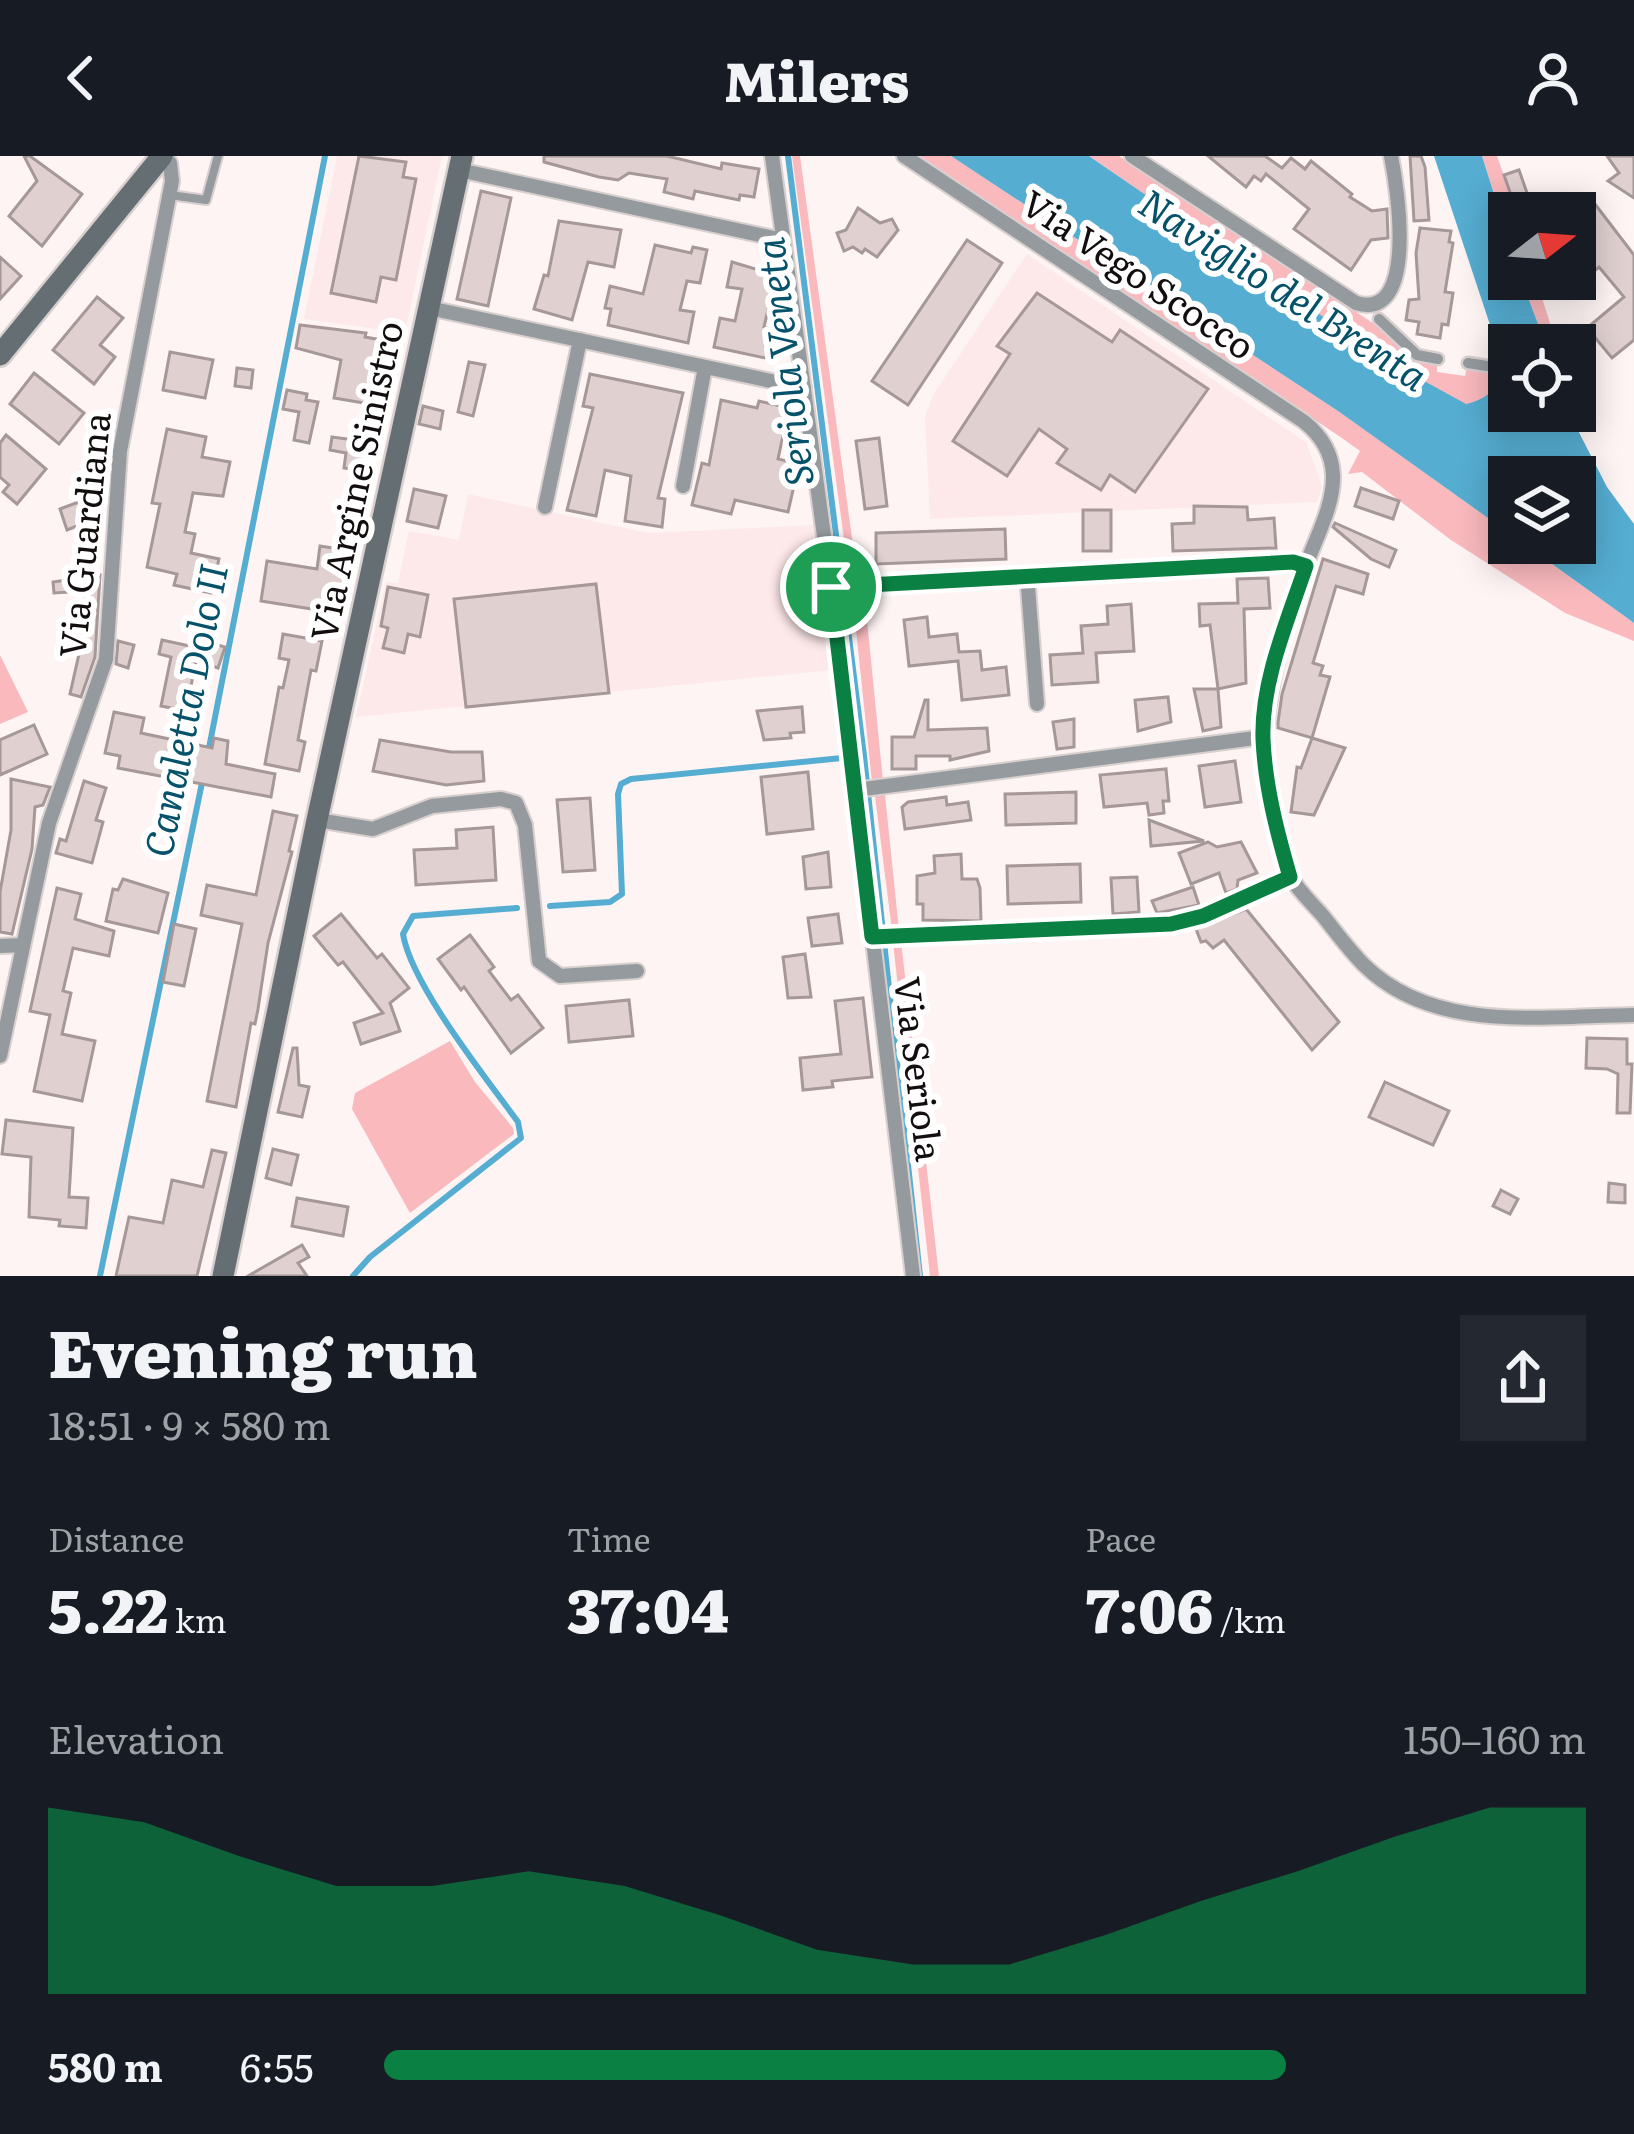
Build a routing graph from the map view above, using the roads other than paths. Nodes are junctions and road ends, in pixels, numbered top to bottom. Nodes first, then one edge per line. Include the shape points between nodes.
1 (163, 156) edge
2 (218, 156) edge
3 (772, 156) edge
4 (904, 156) edge
5 (1132, 156) edge
6 (1391, 156) edge
7 (461, 163) edge
8 (170, 194) junction
9 (783, 240) junction
10 (429, 308) junction
11 (1377, 312) junction
12 (580, 340) junction
13 (0, 356) edge
14 (1438, 359) dead end
15 (1468, 363) dead end
16 (1487, 366) dead end
17 (705, 367) junction
18 (804, 388) junction
19 (682, 485) dead end
20 (545, 507) dead end
21 (1306, 566) junction
22 (1027, 574) junction
23 (834, 586) junction
24 (1037, 704) dead end
25 (1263, 736) junction
26 (859, 790) junction
27 (317, 820) junction
28 (1290, 877) junction
29 (874, 937) junction
30 (23, 945) junction
31 (0, 946) edge
32 (637, 971) dead end
33 (1634, 1015) edge
34 (0, 1056) edge
35 (223, 1276) edge
36 (913, 1276) edge

1 - 8 street, Via Guardiana
1 - 13 main road
2 - 8 lane via 206,200
3 - 9 street, Via Seriola
4 - 21 street, Via Vego Scocco via 1316,431 1333,478
5 - 11 street
6 - 11 street via 1400,254
7 - 9 street
7 - 10 main road, Via Argine Sinistro
8 - 30 street, Via Guardiana via 120,451 106,659 49,823
9 - 18 street, Via Seriola
10 - 12 street
10 - 27 main road, Via Argine Sinistro
11 - 14 street via 1417,355
12 - 17 street
12 - 20 street
15 - 16 street
17 - 18 street
17 - 19 street
18 - 23 street, Via Seriola
21 - 22 street
21 - 25 street
22 - 23 street
22 - 24 street
23 - 26 street, Via Seriola
25 - 26 street
25 - 28 street
26 - 29 street, Via Seriola
27 - 32 street via 373,829 432,806 516,803 524,817 536,952 552,973 569,977
27 - 35 main road, Via Argine Sinistro
28 - 29 street via 1171,924
28 - 33 street via 1365,966 1440,1008 1485,1017
29 - 36 street, Via Seriola
30 - 31 street
30 - 34 street, Via Guardiana

